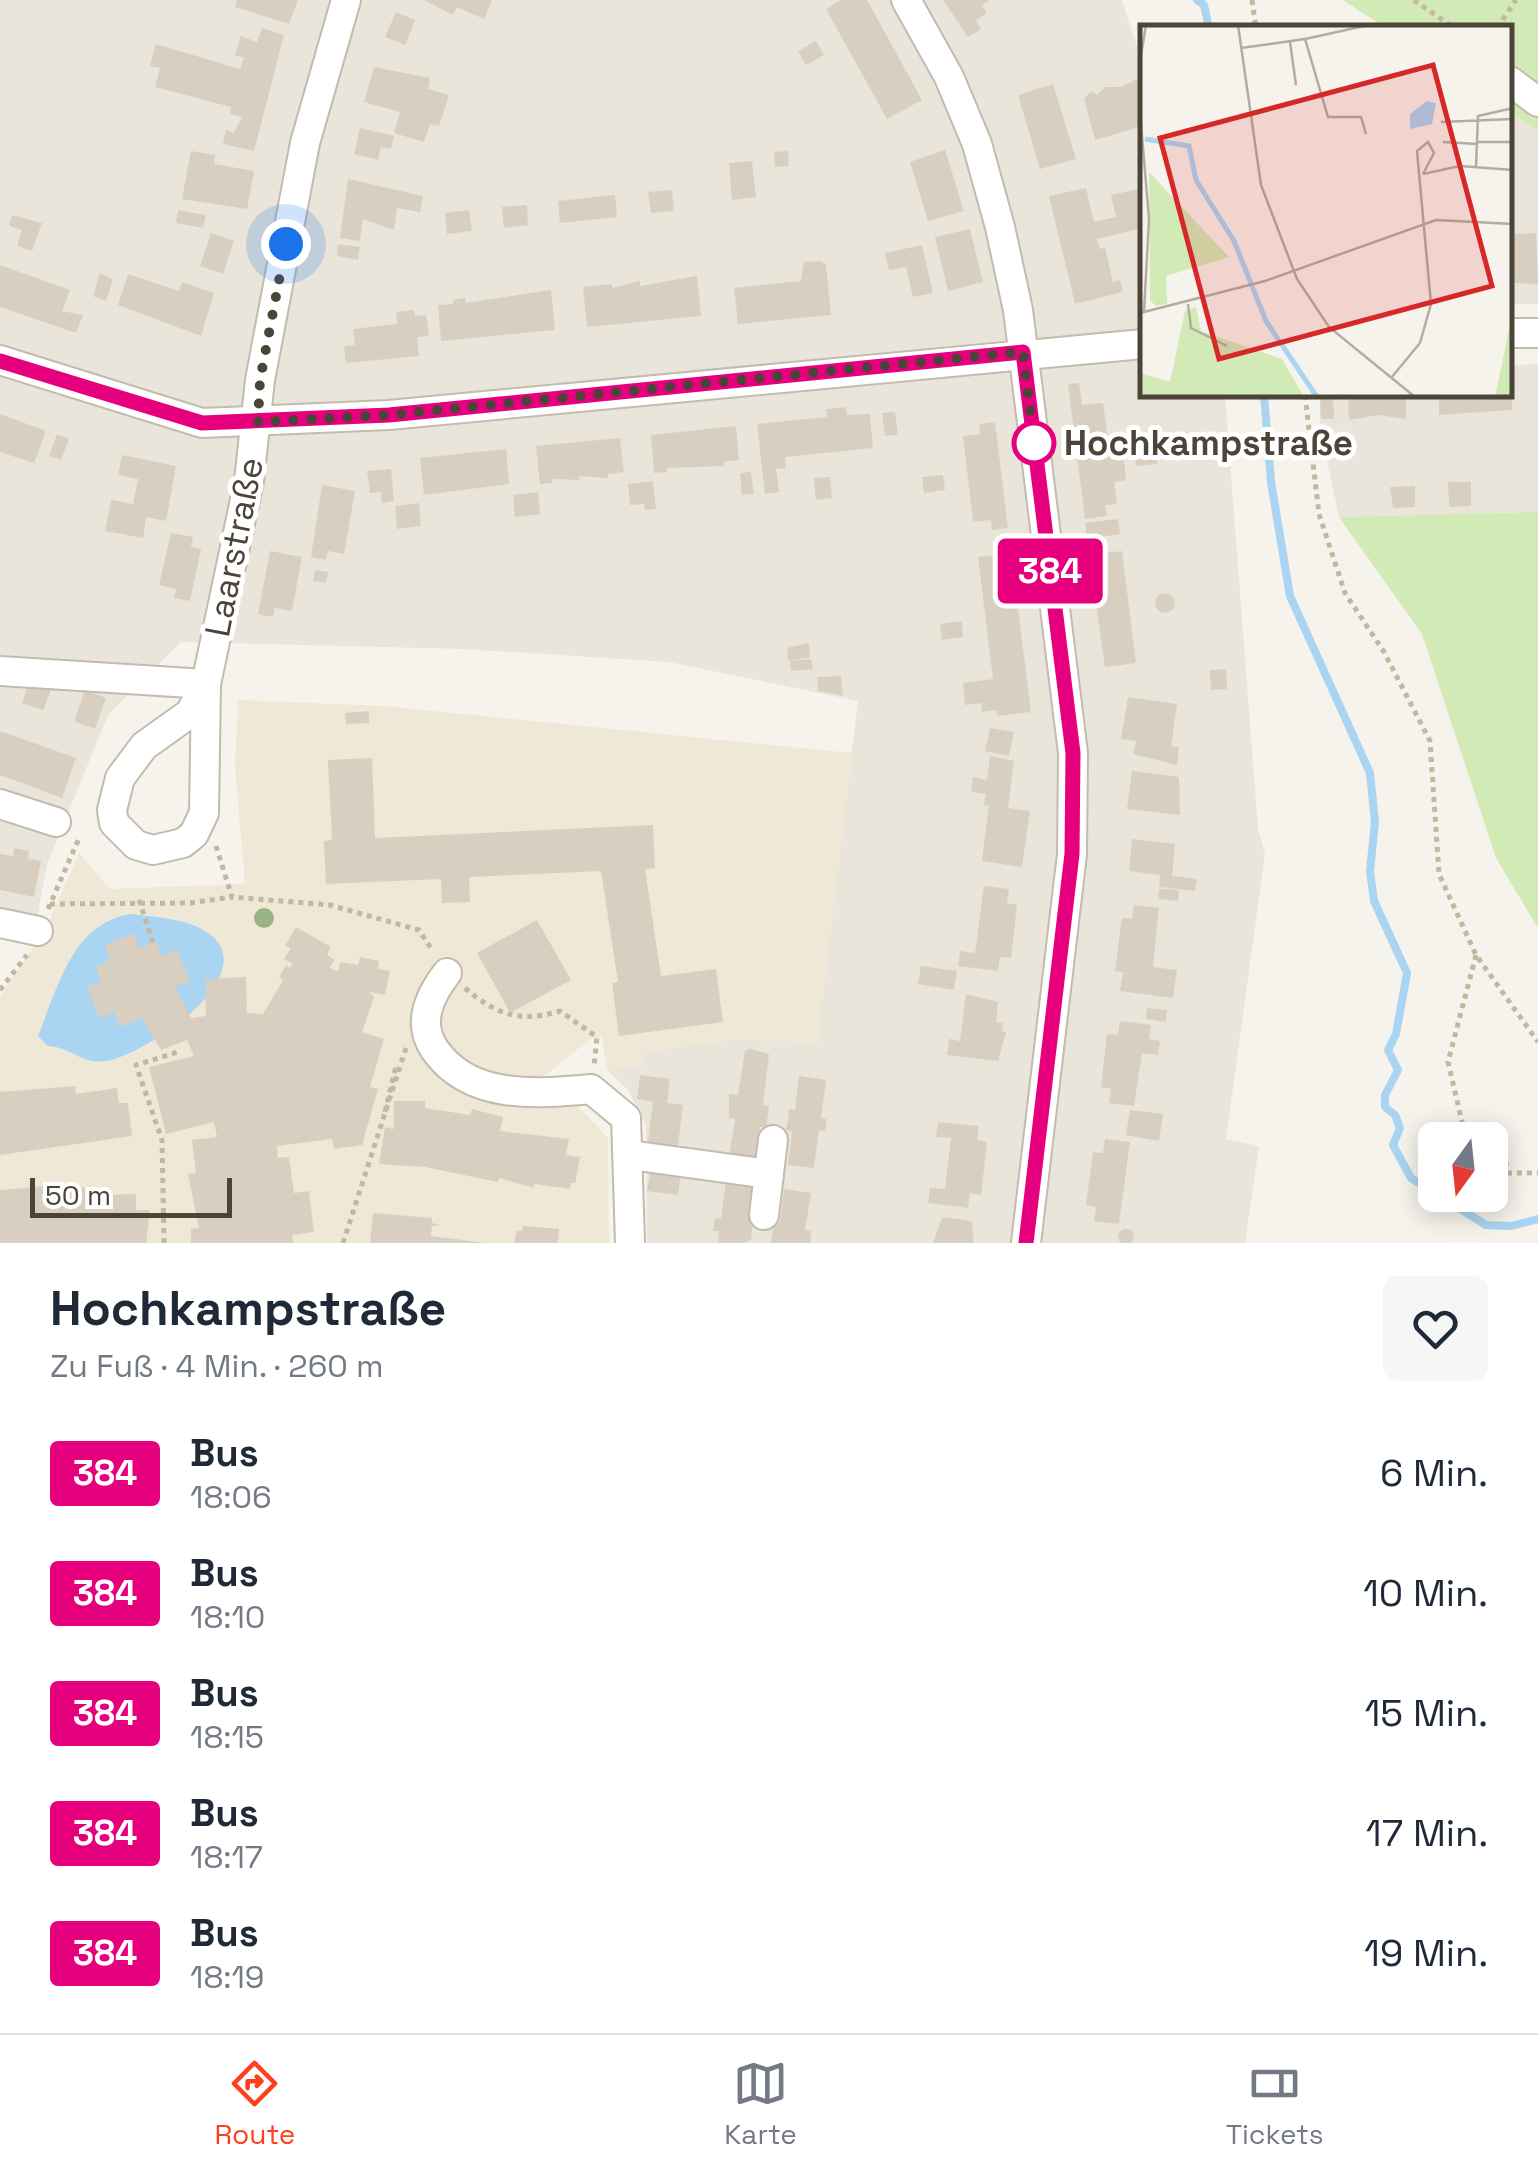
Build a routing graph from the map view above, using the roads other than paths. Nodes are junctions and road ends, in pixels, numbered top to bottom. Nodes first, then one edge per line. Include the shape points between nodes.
1 (346, 0) edge
2 (906, 0) edge
3 (1513, 83) edge
4 (1538, 102) edge
5 (1538, 333) edge
6 (1513, 334) edge
7 (1140, 344) edge
8 (1023, 352) junction
9 (0, 360) edge
10 (258, 422) junction
11 (0, 671) edge
12 (206, 684) junction
13 (0, 804) edge
14 (68, 828) road end
15 (0, 923) edge
16 (38, 931) road end
17 (447, 972) road end
18 (774, 1140) dead end
19 (630, 1155) junction
20 (769, 1174) junction
21 (764, 1215) dead end
22 (630, 1243) edge
23 (1026, 1243) edge

1 - 10 street, Laarstraße via 305,143 260,380
2 - 8 street via 977,144
3 - 4 street
5 - 6 street
7 - 8 street
8 - 10 street
8 - 23 street via 1073,753 1072,854
9 - 10 street via 202,423
10 - 12 street, Laarstraße
11 - 12 street
12 - 12 street, Laarstraße via 190,712 130,761 112,810 124,837 153,850 194,834 204,813
13 - 14 street
15 - 16 street
17 - 19 street via 430,996 426,1028 442,1060 469,1081 530,1093 591,1088 626,1118
18 - 20 street
19 - 20 street
19 - 22 street
20 - 21 street

